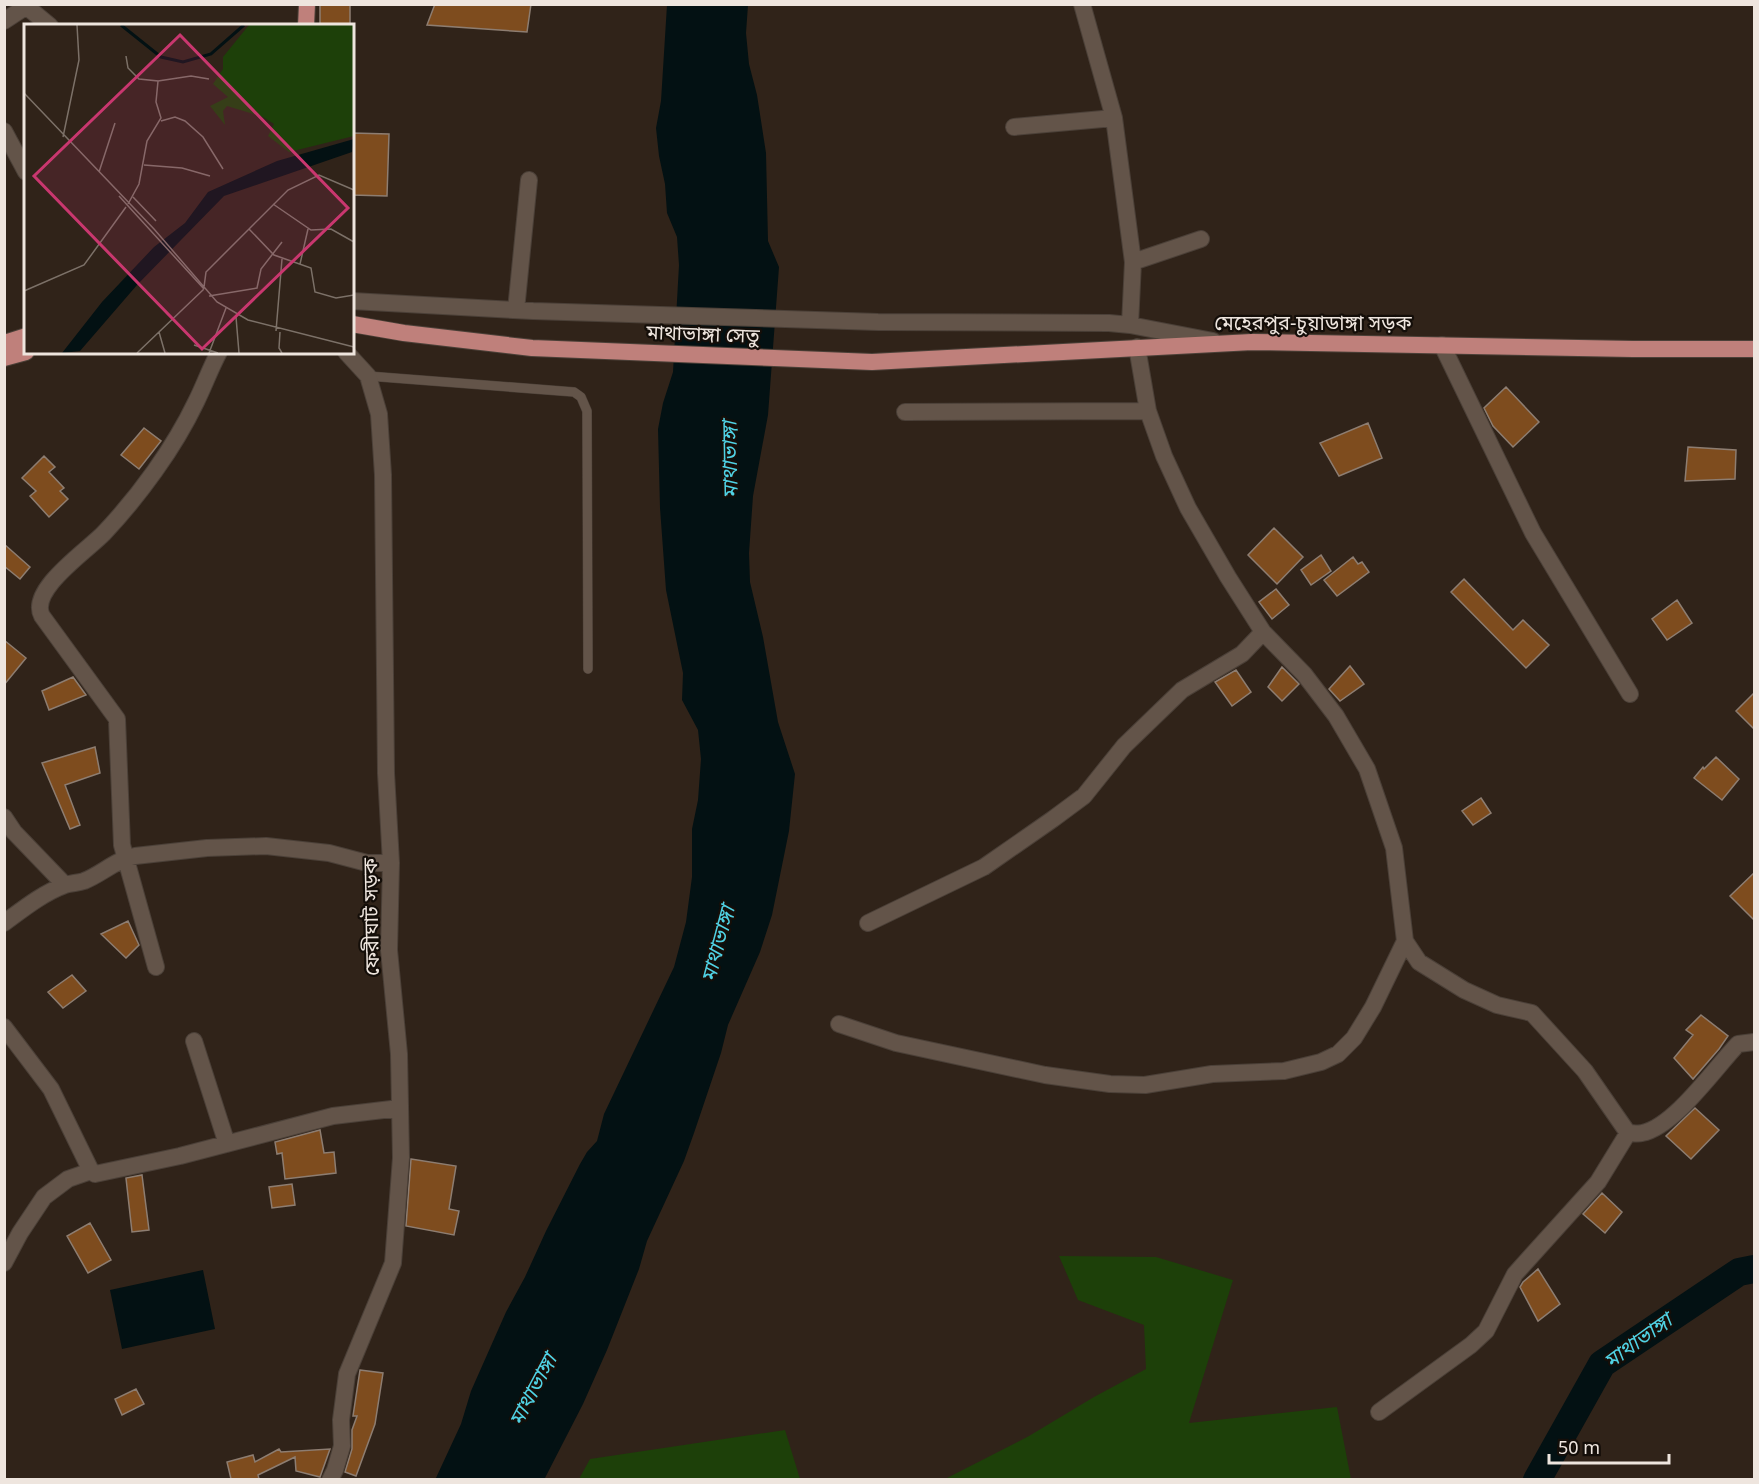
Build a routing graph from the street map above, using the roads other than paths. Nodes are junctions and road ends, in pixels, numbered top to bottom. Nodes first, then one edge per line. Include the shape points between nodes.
1 (307, 4) edge
2 (1082, 4) edge
3 (28, 6) edge
4 (4, 21) edge
5 (48, 24) edge
6 (306, 24) edge
7 (1114, 118) junction
8 (1014, 127) dead end
9 (4, 131) edge
10 (24, 167) edge
11 (529, 180) dead end
12 (1201, 239) dead end
13 (1133, 262) junction
14 (354, 301) edge
15 (525, 311) junction
16 (354, 324) edge
17 (1130, 325) junction
18 (24, 337) edge
19 (4, 343) edge
20 (1225, 343) junction
21 (1442, 345) junction
22 (1137, 347) junction
23 (1755, 350) edge
24 (24, 353) edge
25 (218, 354) edge
26 (348, 354) edge
27 (4, 358) edge
28 (872, 362) joint
29 (368, 376) junction
30 (1148, 411) junction
31 (904, 412) dead end
32 (1263, 632) junction
33 (588, 669) dead end
34 (1630, 694) dead end
35 (4, 817) edge
36 (126, 858) junction
37 (392, 863) junction
38 (65, 885) junction
39 (4, 923) edge
40 (868, 923) dead end
41 (1405, 941) junction
42 (156, 967) dead end
43 (839, 1024) dead end
44 (4, 1027) edge
45 (194, 1041) dead end
46 (1755, 1042) edge
47 (400, 1108) junction
48 (1628, 1133) junction
49 (227, 1144) junction
50 (91, 1171) junction
51 (4, 1263) edge
52 (1379, 1412) dead end
53 (330, 1479) edge

1 - 6 main road
2 - 7 street
3 - 4 street
3 - 5 street
7 - 8 street
7 - 13 street
9 - 10 street
11 - 15 street
12 - 13 street
13 - 17 street
14 - 15 street
15 - 17 street
16 - 28 main road, মাথাভাঙ্গা সেতু via 532,348
17 - 20 street
18 - 19 main road
20 - 21 main road, মেহেরপুর-চুয়াডাঙ্গা সড়ক
20 - 22 main road, মেহেরপুর-চুয়াডাঙ্গা সড়ক
21 - 23 main road, মেহেরপুর-চুয়াডাঙ্গা সড়ক
21 - 34 street via 1533,532
22 - 28 main road, মেহেরপুর-চুয়াডাঙ্গা সড়ক
22 - 30 street
24 - 27 main road
25 - 36 street via 180,432 153,471 104,533 60,573 39,602 42,616 117,719 122,845
26 - 29 street, ফেরীঘাট সড়ক
29 - 33 lane via 574,393 581,397 587,411
29 - 37 street, ফেরীঘাট সড়ক via 379,414 383,475 386,772
30 - 31 street
30 - 32 street via 1188,508
32 - 40 street via 1242,654 1182,690 1124,746 1084,796 1053,819 984,867
32 - 41 street via 1304,674 1336,716 1367,769 1394,848
35 - 38 street
36 - 37 street via 207,848 266,846 328,853 367,863
36 - 38 street via 84,881
36 - 42 street
37 - 47 street, ফেরীঘাট সড়ক via 390,950
38 - 39 street
41 - 43 street via 1354,1038 1338,1054 1284,1071 1212,1074 1145,1085 1110,1084 1045,1075 897,1043
41 - 48 street via 1419,962 1464,990 1497,1005 1532,1013 1585,1071
44 - 50 street via 51,1089
45 - 49 street
46 - 48 street via 1738,1044 1667,1121 1643,1133
47 - 49 street via 333,1116
47 - 53 street, ফেরীঘাট সড়ক via 401,1158 393,1263 347,1374 342,1446
48 - 52 street via 1598,1182 1515,1274 1486,1330
49 - 50 street via 95,1174
50 - 51 street via 68,1179 44,1197

